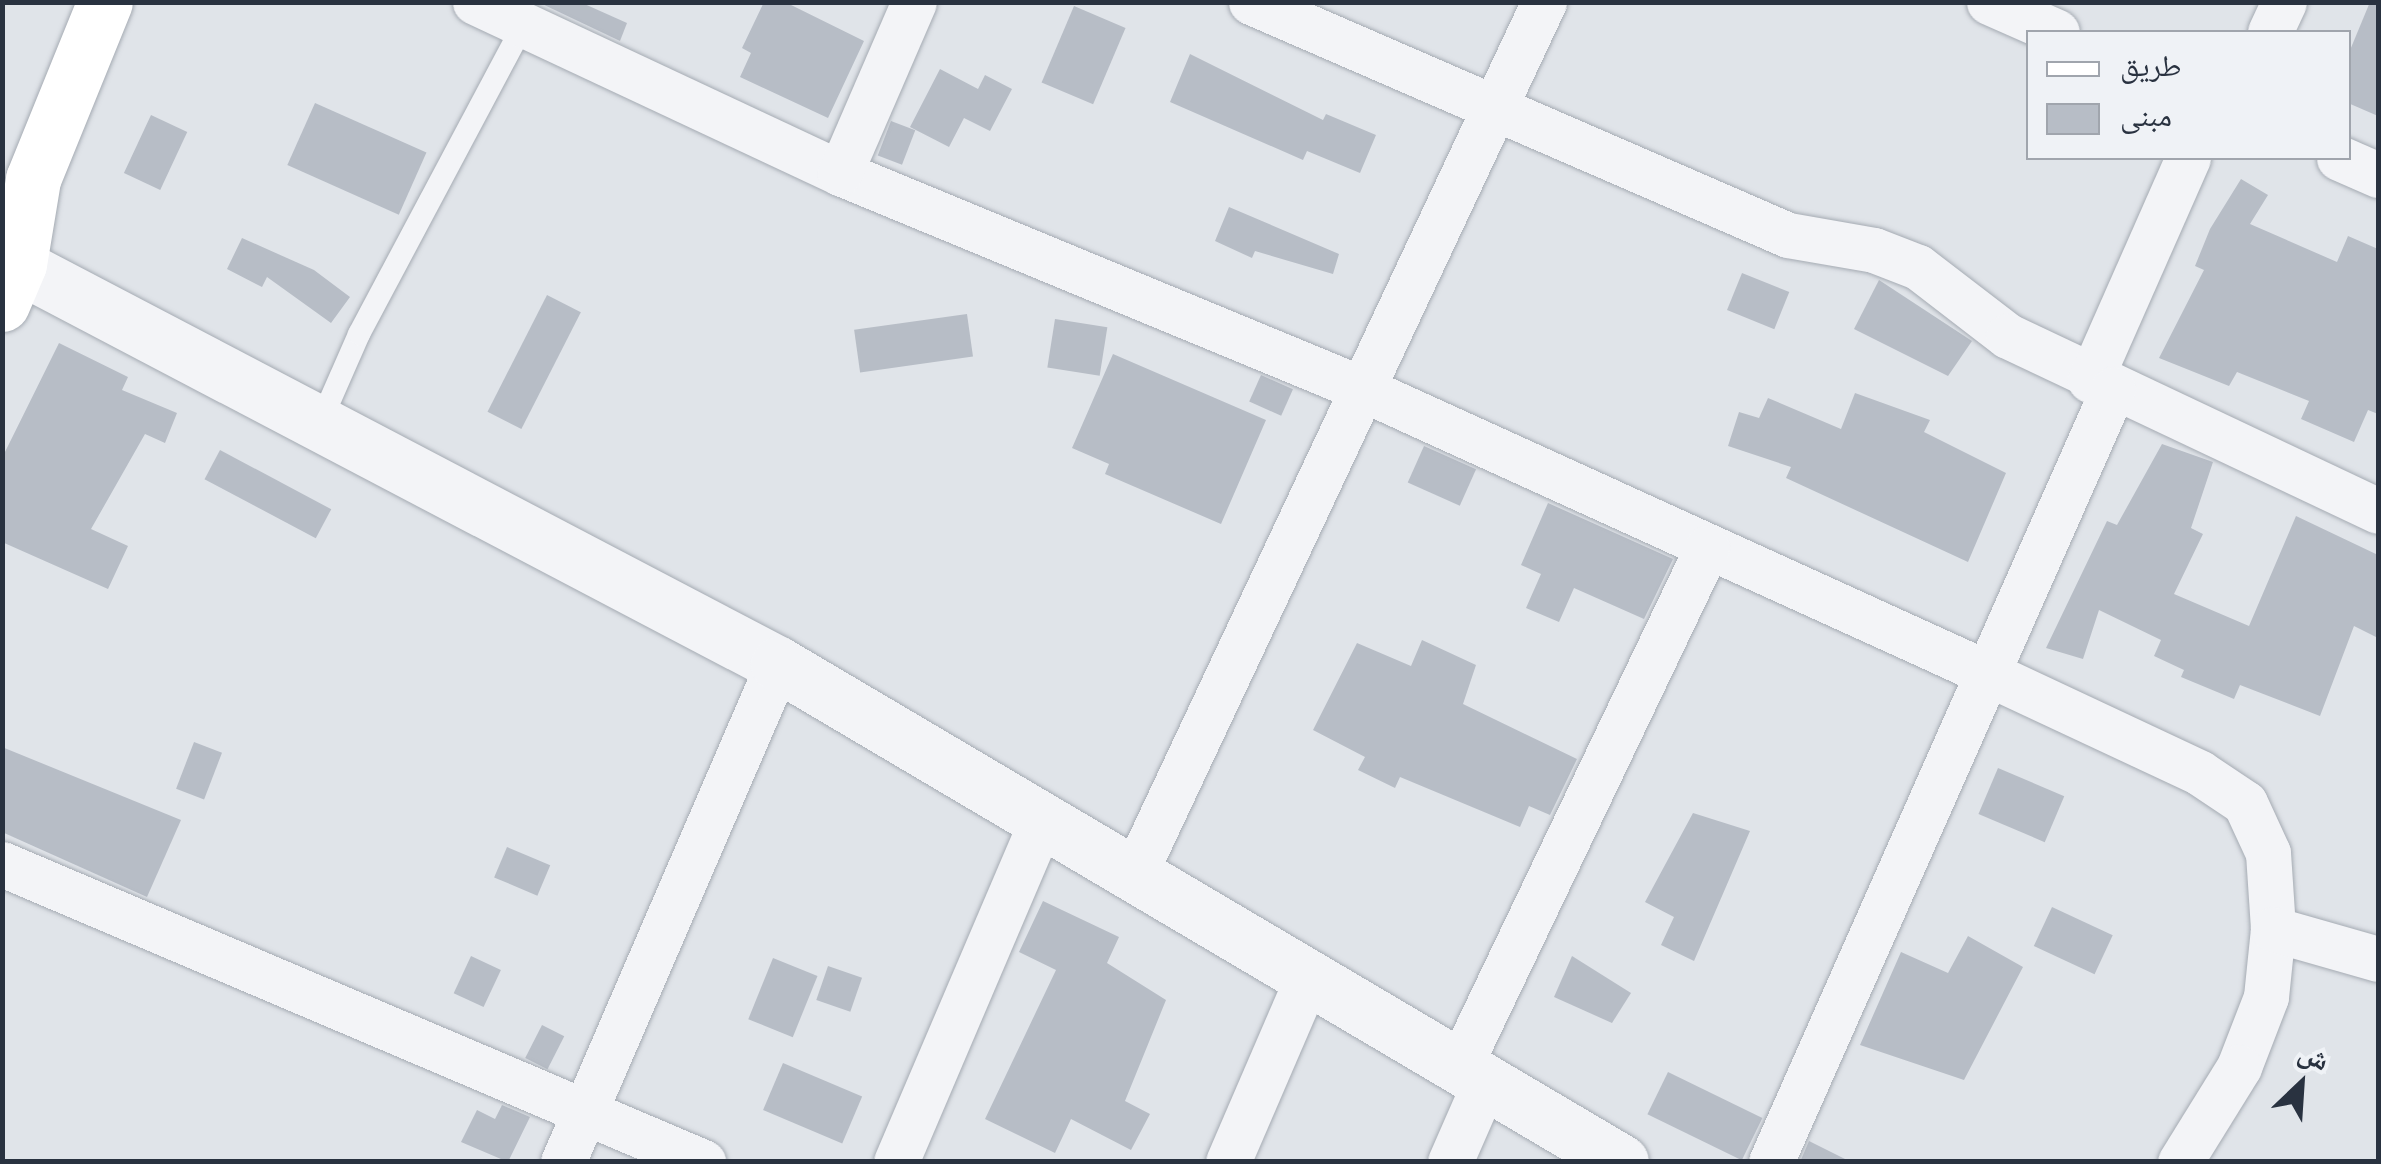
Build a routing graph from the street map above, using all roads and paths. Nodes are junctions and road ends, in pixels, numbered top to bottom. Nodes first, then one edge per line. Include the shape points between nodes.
1 (104, 2) edge
2 (475, 2) edge
3 (914, 2) edge
4 (1251, 2) edge
5 (1544, 2) edge
6 (1989, 2) edge
7 (2284, 2) edge
8 (523, 25) junction
9 (2052, 30) edge
10 (2271, 30) edge
11 (1496, 109) junction
12 (2187, 160) edge
13 (2344, 160) edge
14 (840, 173) junction
15 (2378, 175) edge
16 (12, 244) edge
17 (2102, 384) junction
18 (1366, 390) junction
19 (320, 423) junction
20 (2378, 510) edge
21 (1706, 548) junction
22 (778, 664) junction
23 (1987, 672) junction
24 (1040, 822) junction
25 (2, 864) edge
26 (1134, 877) junction
27 (2273, 929) junction
28 (2378, 960) edge
29 (1308, 976) junction
30 (1472, 1075) junction
31 (585, 1111) junction
32 (563, 1162) edge
33 (702, 1162) edge
34 (896, 1162) edge
35 (1228, 1162) edge
36 (1450, 1162) edge
37 (1621, 1162) edge
38 (1771, 1162) edge
39 (2180, 1162) edge

1 - 16 main road
2 - 8 street
3 - 14 street
4 - 11 street
5 - 11 street
6 - 9 street
7 - 10 street
8 - 14 street
8 - 19 lane via 358,334
11 - 17 street via 1788,235 1874,250 1918,267 2008,336
11 - 18 street
12 - 17 street
13 - 15 street
14 - 18 street
16 - 19 street
17 - 20 street
17 - 23 street
18 - 21 street
18 - 26 street
19 - 22 street
21 - 23 street
21 - 30 street
22 - 24 street
22 - 31 street
23 - 27 street via 2200,772 2245,803 2268,853
23 - 38 street
24 - 26 street
24 - 34 street
25 - 31 street
26 - 29 street
27 - 28 street
27 - 39 street via 2266,997 2239,1066
29 - 30 street
29 - 35 street
30 - 36 street
30 - 37 street
31 - 32 street
31 - 33 street

